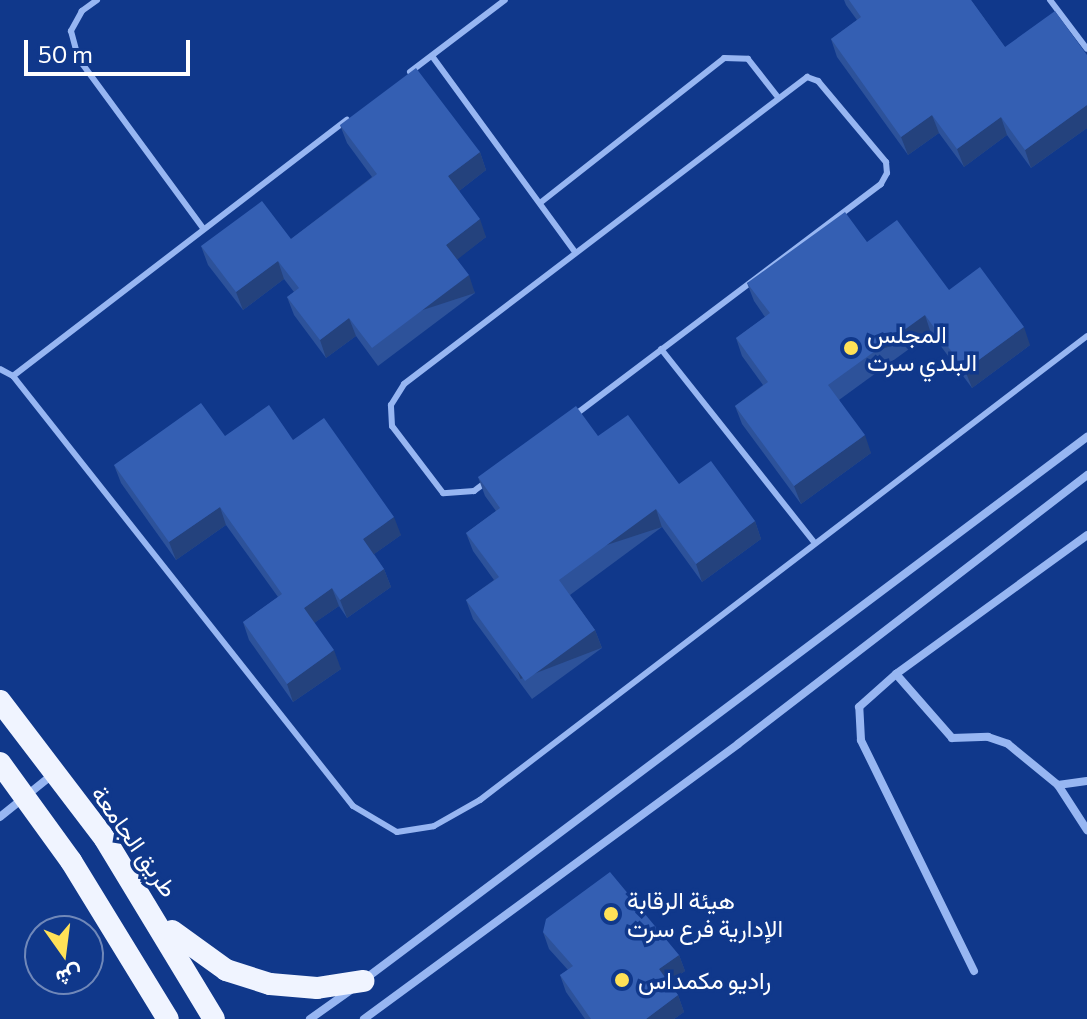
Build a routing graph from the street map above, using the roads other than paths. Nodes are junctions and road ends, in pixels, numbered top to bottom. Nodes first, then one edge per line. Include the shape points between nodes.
1 (97, 0) edge
2 (505, 0) edge
3 (1050, 0) edge
4 (1087, 49) edge
5 (432, 56) junction
6 (406, 75) edge
7 (777, 96) junction
8 (356, 113) edge
9 (540, 203) junction
10 (203, 228) junction
11 (575, 252) junction
12 (1087, 336) edge
13 (661, 349) junction
14 (0, 369) edge
15 (13, 376) junction
16 (1087, 437) edge
17 (1087, 475) edge
18 (1087, 535) edge
19 (813, 541) junction
20 (896, 674) junction
21 (0, 701) edge
22 (0, 763) edge
23 (54, 773) junction
24 (1087, 781) edge
25 (1058, 785) junction
26 (25, 797) junction
27 (0, 817) edge
28 (1087, 830) edge
29 (154, 912) junction
30 (974, 971) dead end
31 (363, 981) junction
32 (168, 1019) edge
33 (214, 1019) edge
34 (310, 1019) edge
35 (364, 1019) edge

1 - 10 lane via 82,11 71,31 78,58
2 - 5 lane
3 - 4 lane
5 - 6 lane
5 - 9 lane
7 - 9 lane via 748,59 724,58
7 - 11 lane
7 - 13 lane via 807,77 818,81 886,162 887,173 881,184
8 - 10 lane
9 - 11 lane
10 - 15 lane
11 - 13 lane via 404,384 391,405 392,426 443,493 474,491
12 - 19 lane
13 - 19 lane
14 - 15 lane
15 - 19 lane via 353,806 397,832 434,826 480,800
16 - 31 street
17 - 35 street via 738,744
18 - 20 street
20 - 25 street via 952,738 999,739
20 - 30 street via 859,707 861,740
21 - 23 highway, طريق الجامعة
22 - 26 highway
23 - 26 street
23 - 29 highway, طريق الجامعة
24 - 25 street
25 - 28 street
26 - 27 street
26 - 32 highway via 123,939
29 - 31 highway via 186,946 226,970 270,984 317,988
29 - 33 highway, طريق الجامعة
31 - 34 street

